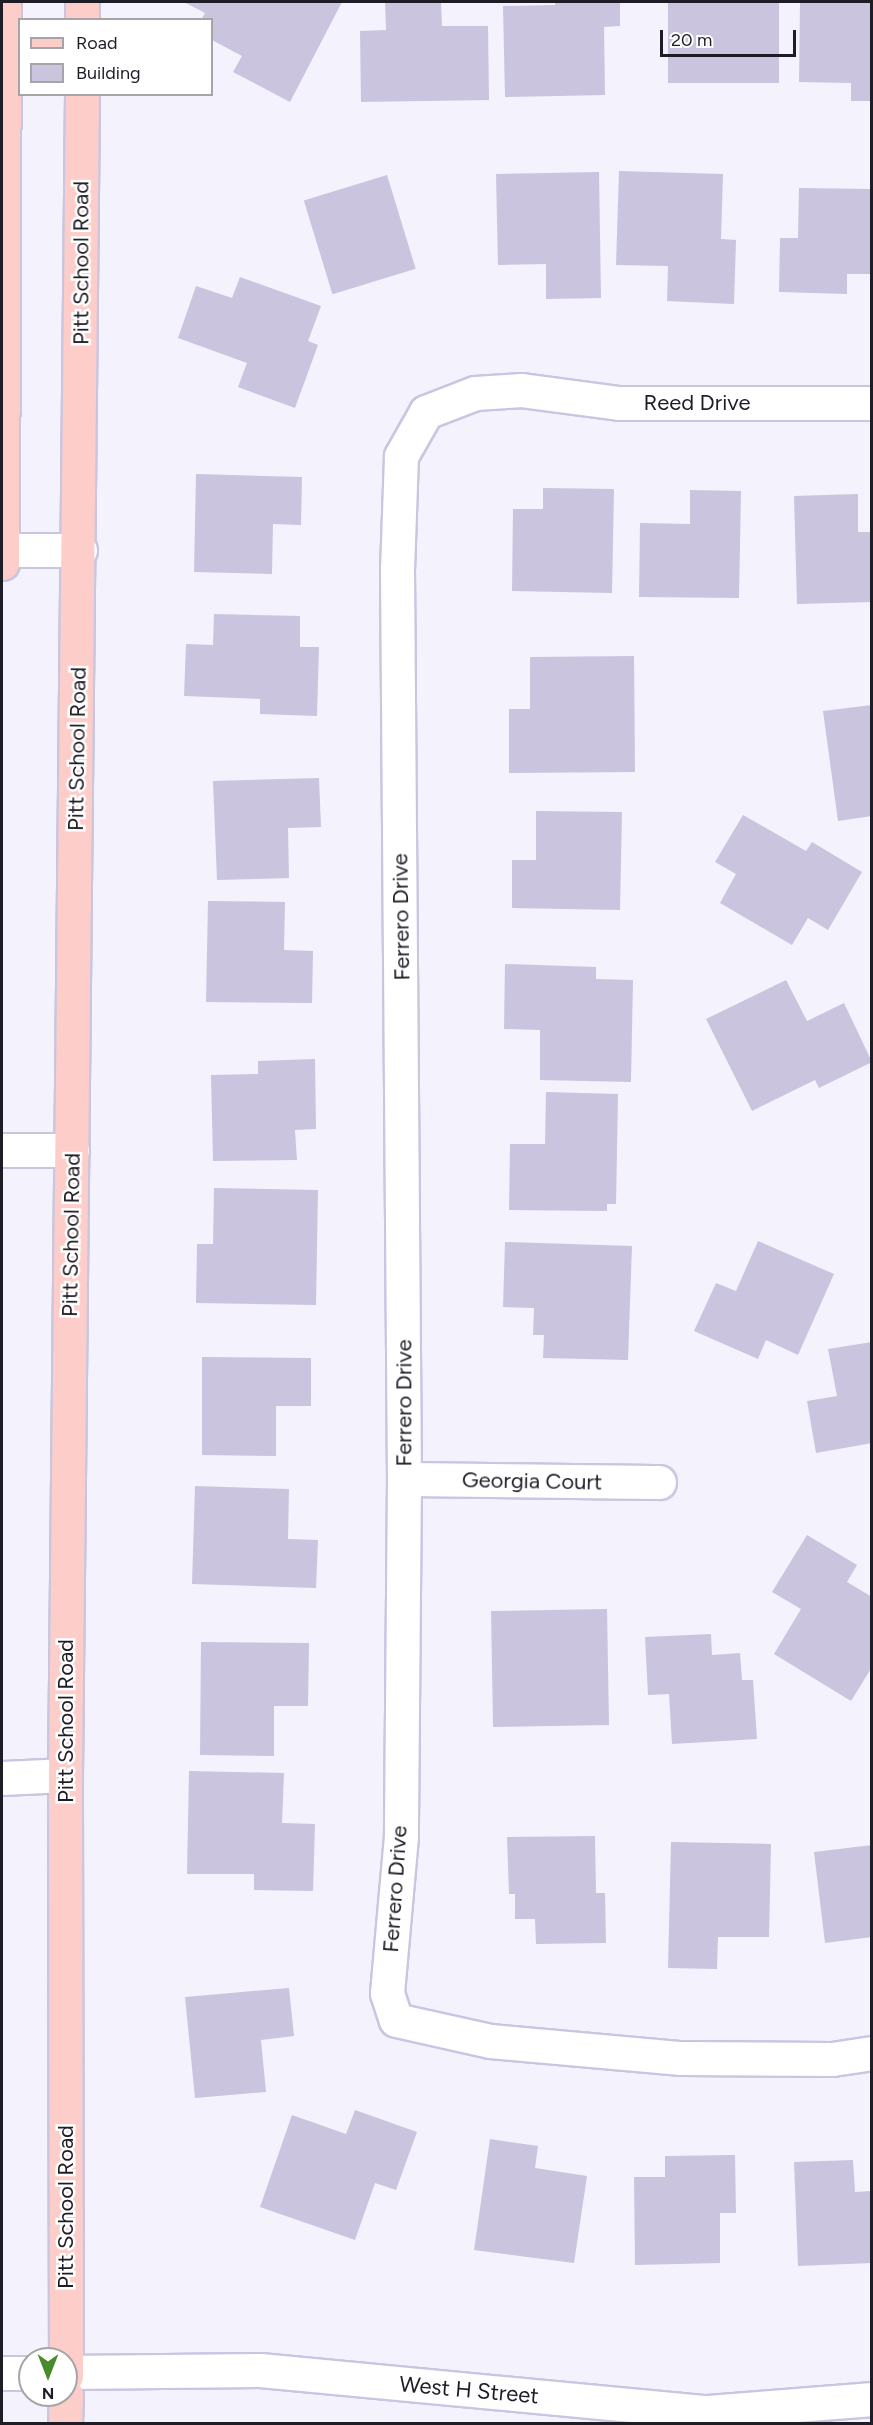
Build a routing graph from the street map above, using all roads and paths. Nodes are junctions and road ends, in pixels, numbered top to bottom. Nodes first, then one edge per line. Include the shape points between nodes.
1 (4, 2) edge
2 (82, 2) edge
3 (82, 18) edge
4 (82, 96) edge
5 (522, 390) joint
6 (872, 403) edge
7 (2, 550) edge
8 (80, 550) junction
9 (2, 563) edge
10 (2, 1150) edge
11 (72, 1150) junction
12 (404, 1479) junction
13 (659, 1482) dead end
14 (66, 1775) junction
15 (2, 1778) edge
16 (872, 2053) edge
17 (66, 2347) edge
18 (2, 2373) edge
19 (18, 2373) edge
20 (78, 2373) edge
21 (872, 2399) edge
22 (66, 2407) edge
23 (65, 2424) edge

1 - 7 main road
2 - 3 main road
4 - 8 main road, Pitt School Road
5 - 6 street, Reed Drive via 619,403
5 - 12 street, Ferrero Drive via 475,393 426,412 400,456 397,569
7 - 8 street
7 - 9 main road
8 - 11 main road, Pitt School Road
10 - 11 street
11 - 14 main road, Pitt School Road
12 - 13 street, Georgia Court
12 - 16 street, Ferrero Drive via 400,1836 387,1993 396,2020 490,2041 681,2058 832,2059
14 - 15 street
14 - 17 main road, Pitt School Road
18 - 19 street
20 - 21 street, West H Street via 260,2370 708,2412
22 - 23 main road

